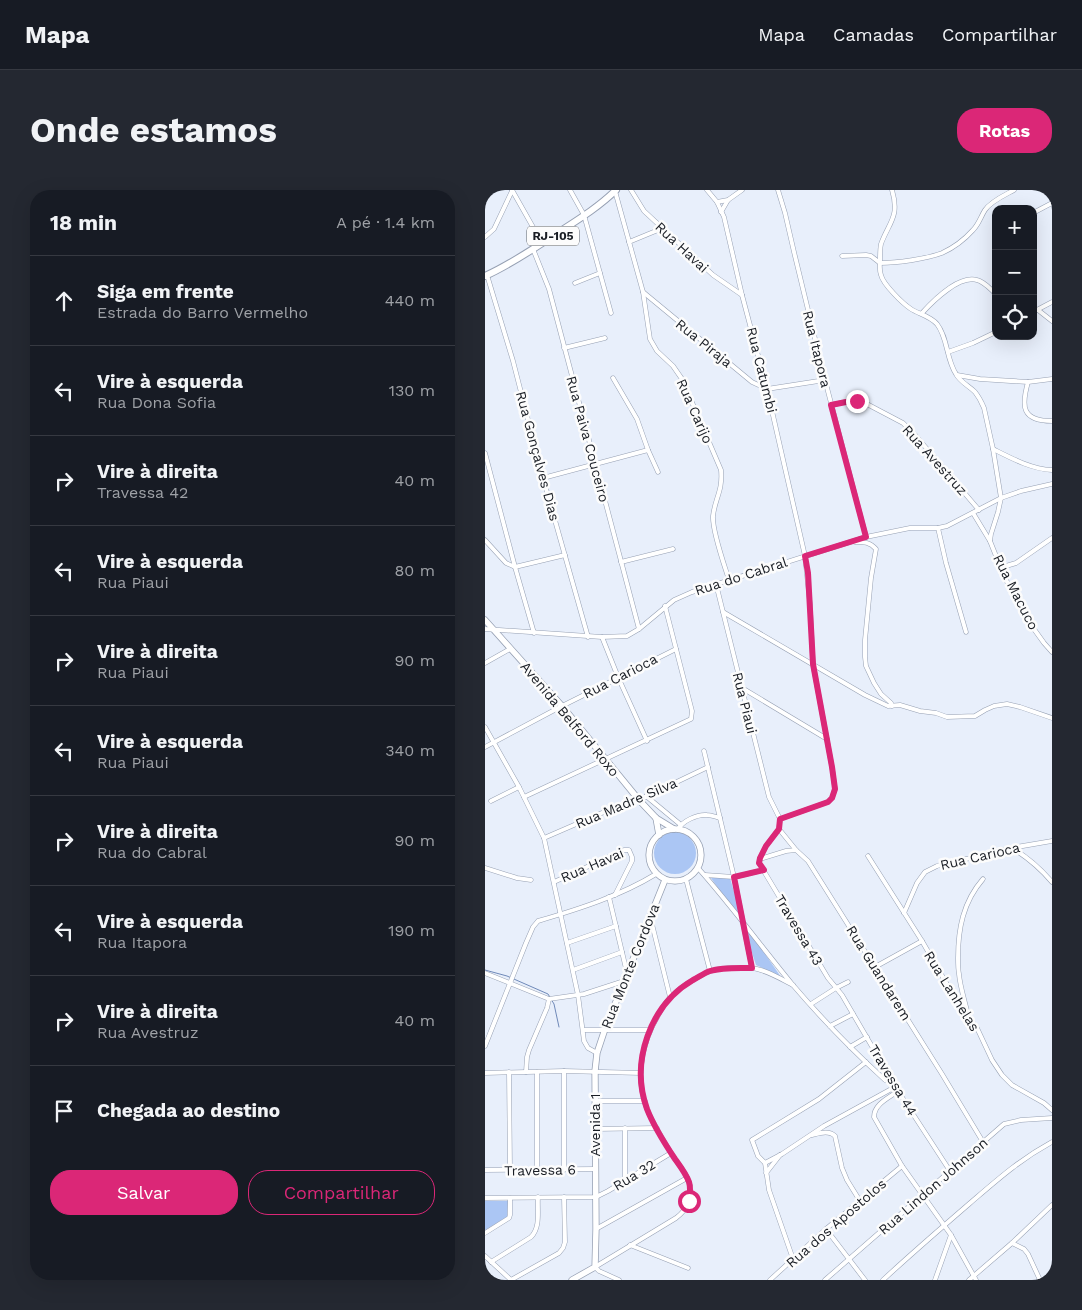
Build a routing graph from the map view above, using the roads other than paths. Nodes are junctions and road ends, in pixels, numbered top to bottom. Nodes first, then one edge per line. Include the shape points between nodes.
1 (512, 190) edge
2 (570, 190) edge
3 (631, 190) edge
4 (707, 190) edge
5 (742, 190) edge
6 (778, 190) edge
7 (892, 190) edge
8 (1013, 190) edge
9 (615, 191) edge
10 (727, 200) junction
11 (717, 202) junction
12 (1052, 203) edge
13 (1037, 211) edge
14 (721, 212) junction
15 (584, 215) junction
16 (663, 228) junction
17 (485, 237) edge
18 (629, 242) junction
19 (542, 243) junction
20 (533, 249) junction
21 (841, 256) dead end
22 (880, 264) junction
23 (600, 273) junction
24 (486, 276) edge
25 (575, 283) dead end
26 (992, 290) edge
27 (643, 292) junction
28 (742, 296) junction
29 (1052, 302) edge
30 (1038, 310) joint
31 (611, 313) dead end
32 (922, 313) junction
33 (1052, 321) edge
34 (992, 334) edge
35 (605, 338) dead end
36 (564, 348) junction
37 (948, 352) junction
38 (956, 375) junction
39 (613, 378) dead end
40 (1052, 379) edge
41 (825, 380) junction
42 (1028, 382) junction
43 (767, 389) junction
44 (831, 405) junction
45 (1052, 421) edge
46 (993, 449) junction
47 (648, 450) junction
48 (485, 453) edge
49 (595, 463) junction
50 (1052, 470) edge
51 (658, 472) dead end
52 (543, 478) junction
53 (1052, 484) edge
54 (1001, 498) junction
55 (979, 510) junction
56 (973, 513) junction
57 (938, 528) junction
58 (866, 537) junction
59 (1052, 538) edge
60 (485, 540) edge
61 (851, 541) junction
62 (990, 541) junction
63 (673, 549) dead end
64 (565, 555) junction
65 (805, 556) junction
66 (621, 562) junction
67 (999, 564) junction
68 (515, 567) junction
69 (729, 580) junction
70 (716, 584) junction
71 (665, 606) junction
72 (723, 612) junction
73 (485, 620) edge
74 (485, 629) edge
75 (639, 629) junction
76 (493, 630) junction
77 (966, 632) dead end
78 (534, 633) junction
79 (588, 636) junction
80 (602, 638) junction
81 (510, 649) junction
82 (676, 649) junction
83 (1052, 652) edge
84 (485, 663) edge
85 (813, 664) junction
86 (618, 677) junction
87 (742, 688) junction
88 (562, 706) junction
89 (892, 706) junction
90 (1052, 718) edge
91 (485, 727) edge
92 (827, 739) junction
93 (647, 741) junction
94 (494, 742) junction
95 (485, 747) edge
96 (704, 751) dead end
97 (605, 760) junction
98 (708, 767) junction
99 (519, 787) junction
100 (646, 796) junction
101 (524, 797) junction
102 (639, 800) junction
103 (491, 801) dead end
104 (656, 818) junction
105 (720, 818) junction
106 (780, 819) junction
107 (678, 828) junction
108 (779, 829) junction
109 (659, 835) junction
110 (544, 838) junction
111 (1052, 841) edge
112 (1011, 848) junction
113 (796, 850) junction
114 (868, 856) dead end
115 (760, 858) junction
116 (485, 868) edge
117 (698, 868) junction
118 (764, 870) junction
119 (657, 874) junction
120 (705, 875) junction
121 (734, 877) junction
122 (983, 879) dead end
123 (531, 880) dead end
124 (665, 880) junction
125 (686, 880) junction
126 (554, 882) junction
127 (1052, 882) edge
128 (615, 895) junction
129 (609, 897) junction
130 (904, 913) junction
131 (560, 914) junction
132 (650, 916) junction
133 (742, 920) junction
134 (616, 926) junction
135 (922, 941) junction
136 (567, 943) junction
137 (622, 952) junction
138 (875, 967) junction
139 (752, 968) junction
140 (573, 970) junction
141 (710, 971) junction
142 (485, 973) edge
143 (627, 974) junction
144 (511, 981) junction
145 (624, 981) junction
146 (848, 982) dead end
147 (793, 985) junction
148 (836, 988) junction
149 (578, 995) junction
150 (671, 997) junction
151 (551, 999) junction
152 (811, 1004) junction
153 (853, 1014) junction
154 (969, 1017) junction
155 (830, 1026) junction
156 (605, 1029) junction
157 (584, 1030) junction
158 (651, 1030) junction
159 (867, 1037) junction
160 (485, 1046) edge
161 (850, 1047) junction
162 (597, 1053) junction
163 (866, 1062) junction
164 (564, 1071) junction
165 (595, 1071) junction
166 (509, 1072) junction
167 (526, 1072) junction
168 (537, 1072) junction
169 (485, 1073) edge
170 (641, 1073) junction
171 (892, 1080) junction
172 (895, 1087) junction
173 (898, 1091) junction
174 (645, 1100) junction
175 (595, 1101) junction
176 (1052, 1110) edge
177 (1052, 1118) edge
178 (625, 1128) junction
179 (657, 1128) junction
180 (595, 1129) junction
181 (810, 1135) junction
182 (983, 1142) junction
183 (1052, 1142) edge
184 (671, 1153) junction
185 (781, 1154) junction
186 (765, 1163) junction
187 (902, 1166) junction
188 (595, 1169) junction
189 (485, 1170) edge
190 (510, 1170) junction
191 (537, 1170) junction
192 (564, 1170) junction
193 (950, 1171) junction
194 (766, 1173) junction
195 (687, 1178) junction
196 (625, 1180) junction
197 (923, 1195) junction
198 (595, 1196) junction
199 (537, 1197) junction
200 (564, 1197) junction
201 (485, 1198) edge
202 (510, 1198) junction
203 (860, 1201) junction
204 (1052, 1205) edge
205 (944, 1225) junction
206 (596, 1229) junction
207 (826, 1229) junction
208 (485, 1233) edge
209 (951, 1235) junction
210 (1012, 1243) junction
211 (630, 1245) junction
212 (485, 1256) edge
213 (793, 1259) junction
214 (849, 1259) junction
215 (491, 1262) junction
216 (595, 1267) junction
217 (688, 1268) dead end
218 (975, 1278) edge
219 (511, 1280) edge
220 (572, 1280) edge
221 (619, 1280) edge
222 (770, 1280) edge
223 (825, 1280) edge
224 (865, 1280) edge
225 (883, 1280) edge
226 (935, 1280) edge
227 (969, 1280) edge
228 (1039, 1280) edge

1 - 17 street via 494,229
1 - 19 street
2 - 15 street
3 - 16 street, Rua Havai via 644,211
4 - 11 street, Rua Catumbi
5 - 10 street
6 - 41 street, Rua Itapora
7 - 22 street via 895,209 881,245
8 - 22 street via 991,204 973,230 948,250
9 - 15 main road, RJ-105
9 - 18 street, Rua Carijo
10 - 11 street
10 - 14 street
11 - 14 street, Rua Catumbi
12 - 13 street
14 - 28 street, Rua Catumbi
15 - 19 main road, RJ-105
15 - 23 street
16 - 18 street
16 - 28 street, Rua Havai via 713,275
18 - 27 street, Rua Carijo
19 - 20 main road, RJ-105
20 - 24 main road, RJ-105
20 - 36 street, Rua Paiva Couceiro via 549,289
21 - 22 street via 871,256
22 - 32 street via 881,275 895,295 911,309
23 - 25 street
23 - 31 street
24 - 52 street, Rua Gonçalves Dias via 513,362
26 - 32 street via 978,280 965,281 941,294
27 - 43 street, Rua Piraja via 752,382
27 - 69 street, Rua Carijo via 653,346 682,379 721,470 721,488 713,525
28 - 43 street, Rua Catumbi
29 - 30 street
30 - 33 street
32 - 37 street via 938,325
34 - 37 street
35 - 36 street
36 - 49 street, Rua Paiva Couceiro
37 - 38 street
38 - 42 street
38 - 46 street via 982,402
39 - 47 street via 637,418
40 - 42 street
41 - 43 street
41 - 44 street, Rua Itapora
42 - 45 street via 1025,393 1028,413 1036,420
43 - 65 street, Rua Catumbi
44 - 55 street, Rua Avestruz via 851,401 865,403 903,423
44 - 58 street, Rua Itapora
46 - 50 street via 1031,466
46 - 54 street
47 - 49 street
47 - 51 street
48 - 68 street
49 - 52 street
49 - 66 street, Rua Paiva Couceiro
52 - 64 street, Rua Gonçalves Dias
53 - 54 street
54 - 55 street
54 - 62 street, Rua Macuco
55 - 56 street
56 - 57 street
56 - 62 street
57 - 58 street, Rua do Cabral via 910,528
57 - 77 street
58 - 61 street, Rua do Cabral
59 - 67 street via 1016,563
60 - 68 street via 506,563
61 - 65 street, Rua do Cabral
61 - 89 street via 865,542 877,549 870,588 865,657 871,678
62 - 67 street, Rua Macuco
63 - 66 street
64 - 68 street
64 - 79 street, Rua Gonçalves Dias
65 - 69 street, Rua do Cabral
65 - 85 street
66 - 75 street, Rua Paiva Couceiro
67 - 83 street, Rua Macuco via 1026,618
68 - 78 street
69 - 70 street, Rua do Cabral
70 - 71 street, Rua do Cabral
70 - 72 street, Rua Piaui
71 - 75 street, Rua do Cabral
71 - 82 street
72 - 85 street
72 - 87 street, Rua Piaui
73 - 76 street, Avenida Belford Roxo
74 - 76 street
75 - 80 street, Rua do Cabral via 627,636
76 - 78 street
76 - 81 street, Avenida Belford Roxo
78 - 79 street
79 - 80 street
80 - 86 street
81 - 84 street
81 - 88 street, Avenida Belford Roxo
82 - 86 street, Rua Carioca
82 - 93 street via 692,718
85 - 89 street via 865,695
85 - 92 street
86 - 88 street, Rua Carioca
86 - 93 street
87 - 92 street
87 - 106 street, Rua Piaui via 769,797
88 - 94 street, Rua Carioca
88 - 97 street, Avenida Belford Roxo
89 - 90 street via 900,705 947,717 975,716 994,706 1007,704
91 - 94 street
92 - 106 street via 835,789 832,798
93 - 97 street
94 - 95 street, Rua Carioca
94 - 99 street
96 - 98 street
97 - 101 street
97 - 102 street, Avenida Belford Roxo
98 - 100 street, Rua Madre Silva
98 - 105 street
99 - 101 street
99 - 103 street
100 - 102 street, Rua Madre Silva
100 - 107 street
101 - 110 street
102 - 104 street, Avenida Belford Roxo
102 - 110 street, Rua Madre Silva
104 - 107 street, Avenida Belford Roxo
104 - 109 street
105 - 107 street via 699,816
105 - 121 street
106 - 108 street
107 - 109 street
107 - 117 street, Avenida Belford Roxo via 690,834 699,845 701,860
108 - 113 street
108 - 115 street
109 - 119 street via 649,854 649,862
110 - 126 street
111 - 112 street, Rua Carioca
112 - 127 street via 1031,861
112 - 130 street, Rua Carioca via 946,863 925,872
113 - 115 street
113 - 138 street, Rua Guandarem via 814,869
114 - 130 street, Rua Lanhelas
115 - 118 street via 759,863
116 - 123 street
117 - 120 street
117 - 125 street
118 - 121 street
118 - 148 street, Travessa 43
119 - 124 street
119 - 128 street
120 - 121 street
120 - 133 street
121 - 133 street
122 - 154 street via 962,915 960,931 959,974
124 - 125 street
124 - 132 street, Rua Monte Cordova
125 - 141 street
126 - 128 street, Rua Havai via 629,850 632,861
126 - 131 street
128 - 129 street
129 - 131 street
129 - 134 street
130 - 135 street, Rua Lanhelas
131 - 136 street
131 - 144 street via 535,924
132 - 143 street, Rua Monte Cordova
132 - 150 street
133 - 139 street
133 - 147 street
134 - 136 street
134 - 137 street
135 - 138 street
135 - 154 street, Rua Lanhelas
136 - 140 street
137 - 140 street
137 - 143 street
138 - 182 street, Rua Guandarem
139 - 141 street
139 - 147 street
140 - 149 street
141 - 150 street
142 - 144 street
143 - 145 street, Rua Monte Cordova
144 - 151 street
144 - 160 street
145 - 149 street
145 - 156 street, Rua Monte Cordova
146 - 148 street
147 - 152 street
148 - 152 street
148 - 153 street, Travessa 44
149 - 151 street
149 - 157 street
150 - 158 street
151 - 167 street via 529,1050
152 - 155 street
153 - 155 street
153 - 159 street, Travessa 44
154 - 176 street, Rua Lanhelas via 1002,1075
155 - 161 street
156 - 157 street
156 - 158 street
156 - 162 street, Rua Monte Cordova
157 - 162 street via 584,1041
158 - 170 street via 643,1051
159 - 161 street
159 - 171 street, Travessa 44
161 - 163 street
162 - 165 street, Avenida 1
163 - 171 street via 885,1080
163 - 186 street via 819,1099 753,1140 758,1156
164 - 165 street
164 - 168 street
164 - 192 street
165 - 170 street
165 - 175 street, Avenida 1
166 - 167 street
166 - 169 street
166 - 190 street
167 - 168 street
168 - 191 street
170 - 174 street
171 - 172 street, Travessa 44
172 - 173 street, Travessa 44
172 - 181 street
173 - 187 street via 877,1106 873,1113
173 - 193 street, Travessa 44
174 - 175 street
174 - 179 street
175 - 180 street, Avenida 1
177 - 182 street, Rua Lindon Johnson via 1004,1124
178 - 179 street
178 - 180 street
178 - 196 street
179 - 184 street
180 - 188 street, Avenida 1
181 - 185 street
181 - 203 street via 828,1132 835,1136 843,1168
182 - 193 street, Rua Lindon Johnson
183 - 205 street via 1010,1169
184 - 195 street
184 - 196 street, Rua 32
185 - 186 street
185 - 194 street
186 - 194 street
187 - 197 street
187 - 203 street, Rua dos Apostolos
188 - 192 street, Travessa 6
188 - 198 street, Avenida 1
189 - 190 street, Travessa 6
190 - 191 street, Travessa 6
191 - 192 street, Travessa 6
193 - 197 street, Rua Lindon Johnson
194 - 213 street
195 - 206 street
195 - 211 street via 690,1196 683,1212
196 - 198 street, Rua 32
197 - 205 street
197 - 214 street, Rua Lindon Johnson
198 - 200 street
198 - 206 street, Avenida 1
199 - 200 street
199 - 202 street
199 - 215 street via 535,1233
200 - 219 street via 563,1248
201 - 202 street
202 - 208 street via 509,1218
203 - 207 street, Rua dos Apostolos
204 - 210 street
205 - 209 street
205 - 225 street
206 - 216 street, Avenida 1
207 - 213 street, Rua dos Apostolos
207 - 214 street
209 - 218 street
209 - 226 street
210 - 218 street
210 - 228 street via 1024,1249
211 - 216 street
211 - 217 street
212 - 215 street
213 - 222 street, Rua dos Apostolos
214 - 223 street, Rua Lindon Johnson
214 - 224 street
215 - 219 street
216 - 220 street
216 - 221 street
218 - 227 street

